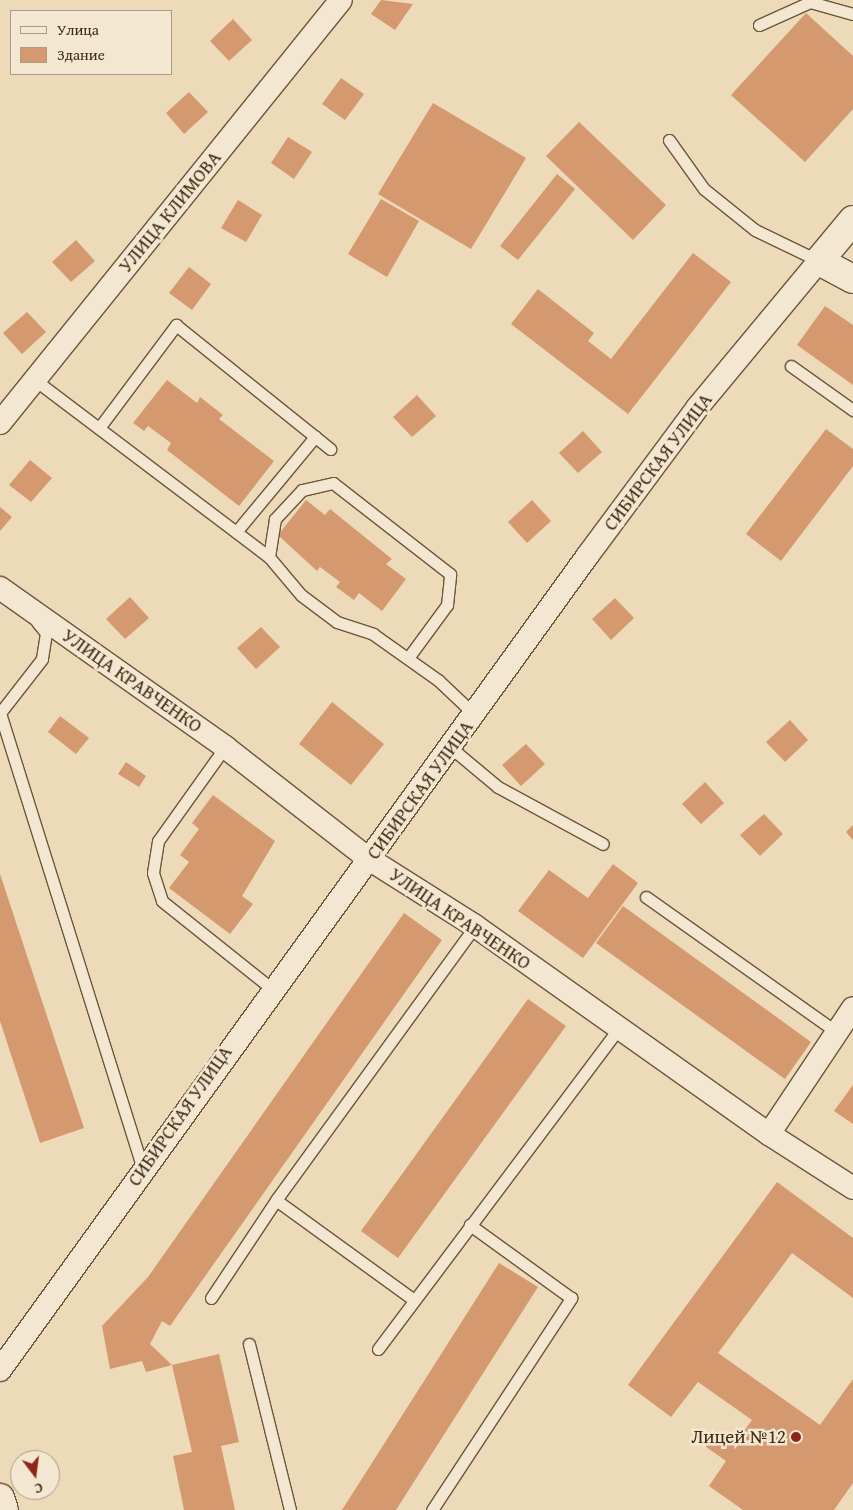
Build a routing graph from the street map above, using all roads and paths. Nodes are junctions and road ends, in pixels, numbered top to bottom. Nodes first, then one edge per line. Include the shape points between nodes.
1 (341, 0) edge
2 (853, 14) edge
3 (759, 25) dead end
4 (669, 140) dead end
5 (853, 220) edge
6 (819, 261) junction
7 (853, 279) edge
8 (791, 366) dead end
9 (35, 380) junction
10 (853, 410) edge
11 (0, 423) edge
12 (99, 428) junction
13 (316, 438) junction
14 (330, 449) dead end
15 (236, 532) junction
16 (269, 557) junction
17 (0, 588) edge
18 (24, 605) junction
19 (408, 658) junction
20 (475, 715) junction
21 (225, 747) junction
22 (450, 748) junction
23 (603, 844) dead end
24 (369, 859) junction
25 (646, 896) dead end
26 (475, 926) junction
27 (271, 988) junction
28 (853, 1008) edge
29 (618, 1029) junction
30 (837, 1032) junction
31 (769, 1134) junction
32 (142, 1169) junction
33 (853, 1188) edge
34 (276, 1200) junction
35 (470, 1225) junction
36 (212, 1298) dead end
37 (414, 1300) junction
38 (249, 1344) dead end
39 (378, 1348) dead end
40 (0, 1370) edge
41 (0, 1498) edge
42 (4, 1510) edge
43 (290, 1510) edge
44 (432, 1510) edge

1 - 9 street, УЛИЦА КЛИМОВА
2 - 3 lane via 810,2
4 - 6 lane via 704,188 755,230
5 - 6 street, СИБИРСКАЯ УЛИЦА
6 - 7 street
6 - 20 street, СИБИРСКАЯ УЛИЦА via 697,408
8 - 10 lane
9 - 11 street, УЛИЦА КЛИМОВА
9 - 12 lane
12 - 13 lane via 176,325
12 - 15 lane
13 - 14 lane
13 - 15 lane
15 - 16 lane
16 - 19 lane via 301,595 337,622 372,634
16 - 19 lane via 275,519 302,490 333,483 450,574 447,605
17 - 18 street, УЛИЦА КРАВЧЕНКО
18 - 21 street, УЛИЦА КРАВЧЕНКО
18 - 32 lane via 46,633 42,658 0,713
19 - 20 lane
20 - 22 street, СИБИРСКАЯ УЛИЦА
21 - 24 street, УЛИЦА КРАВЧЕНКО
21 - 27 lane via 158,841 153,873 162,901
22 - 23 lane via 498,787
22 - 24 street, СИБИРСКАЯ УЛИЦА
24 - 26 street, УЛИЦА КРАВЧЕНКО
24 - 27 street, СИБИРСКАЯ УЛИЦА
25 - 30 lane
26 - 29 street, УЛИЦА КРАВЧЕНКО
26 - 34 lane
27 - 32 street, СИБИРСКАЯ УЛИЦА
28 - 30 street
29 - 31 street, УЛИЦА КРАВЧЕНКО
29 - 35 lane
30 - 31 street
31 - 33 street, УЛИЦА КРАВЧЕНКО
32 - 40 street, СИБИРСКАЯ УЛИЦА
34 - 36 lane
34 - 37 lane
35 - 37 lane
35 - 44 lane via 570,1298
37 - 39 lane
38 - 43 lane
41 - 42 street

